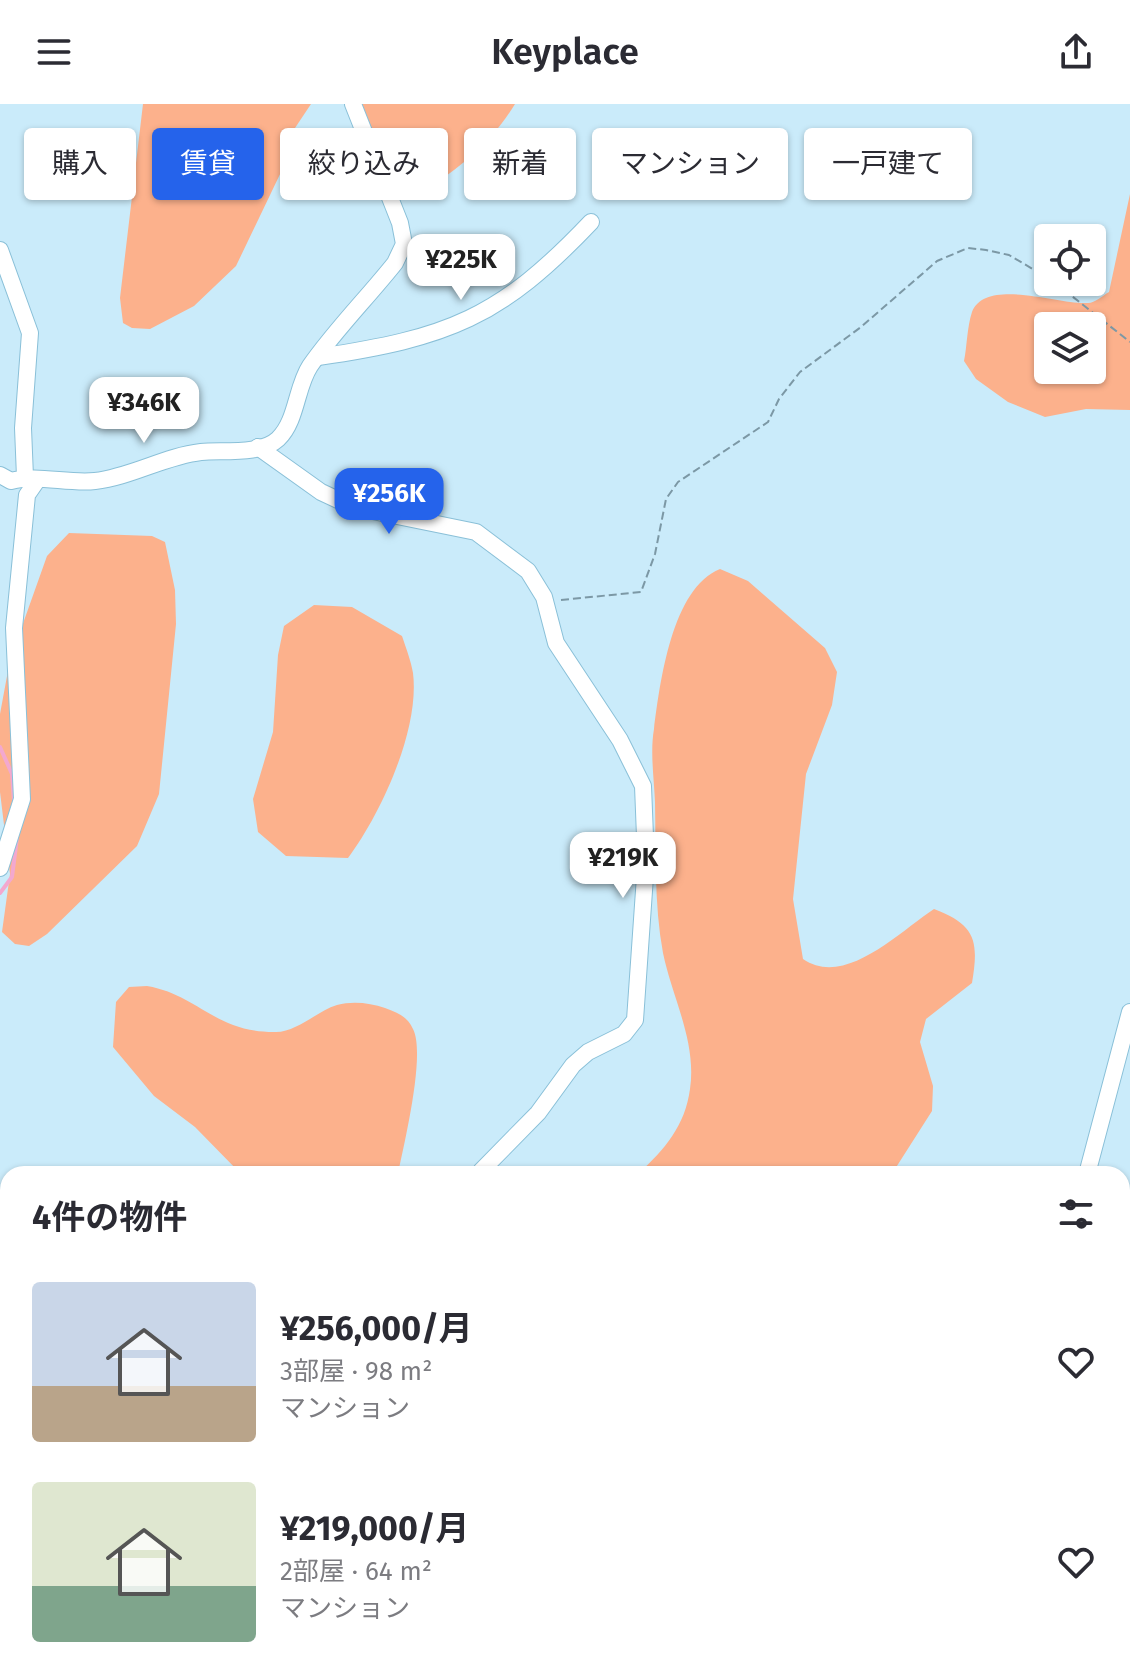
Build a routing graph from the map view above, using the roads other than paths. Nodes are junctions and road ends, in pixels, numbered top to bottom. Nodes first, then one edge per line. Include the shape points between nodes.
1 (353, 104) edge
2 (591, 222) dead end
3 (0, 250) edge
4 (318, 357) junction
5 (258, 447) junction
6 (0, 475) edge
7 (31, 480) junction
8 (0, 868) edge
9 (1130, 1012) edge
10 (486, 1166) edge
11 (1089, 1166) edge

1 - 4 street via 404,244 395,263
2 - 4 street via 548,267 483,314 422,337
3 - 7 street via 30,333 23,428
4 - 5 street via 282,433
5 - 7 street via 199,452 97,481
5 - 10 street via 321,492 353,507 459,527 486,537 528,571 544,597 556,643 620,740 643,786 646,862 631,1028 573,1065 538,1113
6 - 7 street via 11,481
7 - 8 street via 14,628 22,799
9 - 11 street

